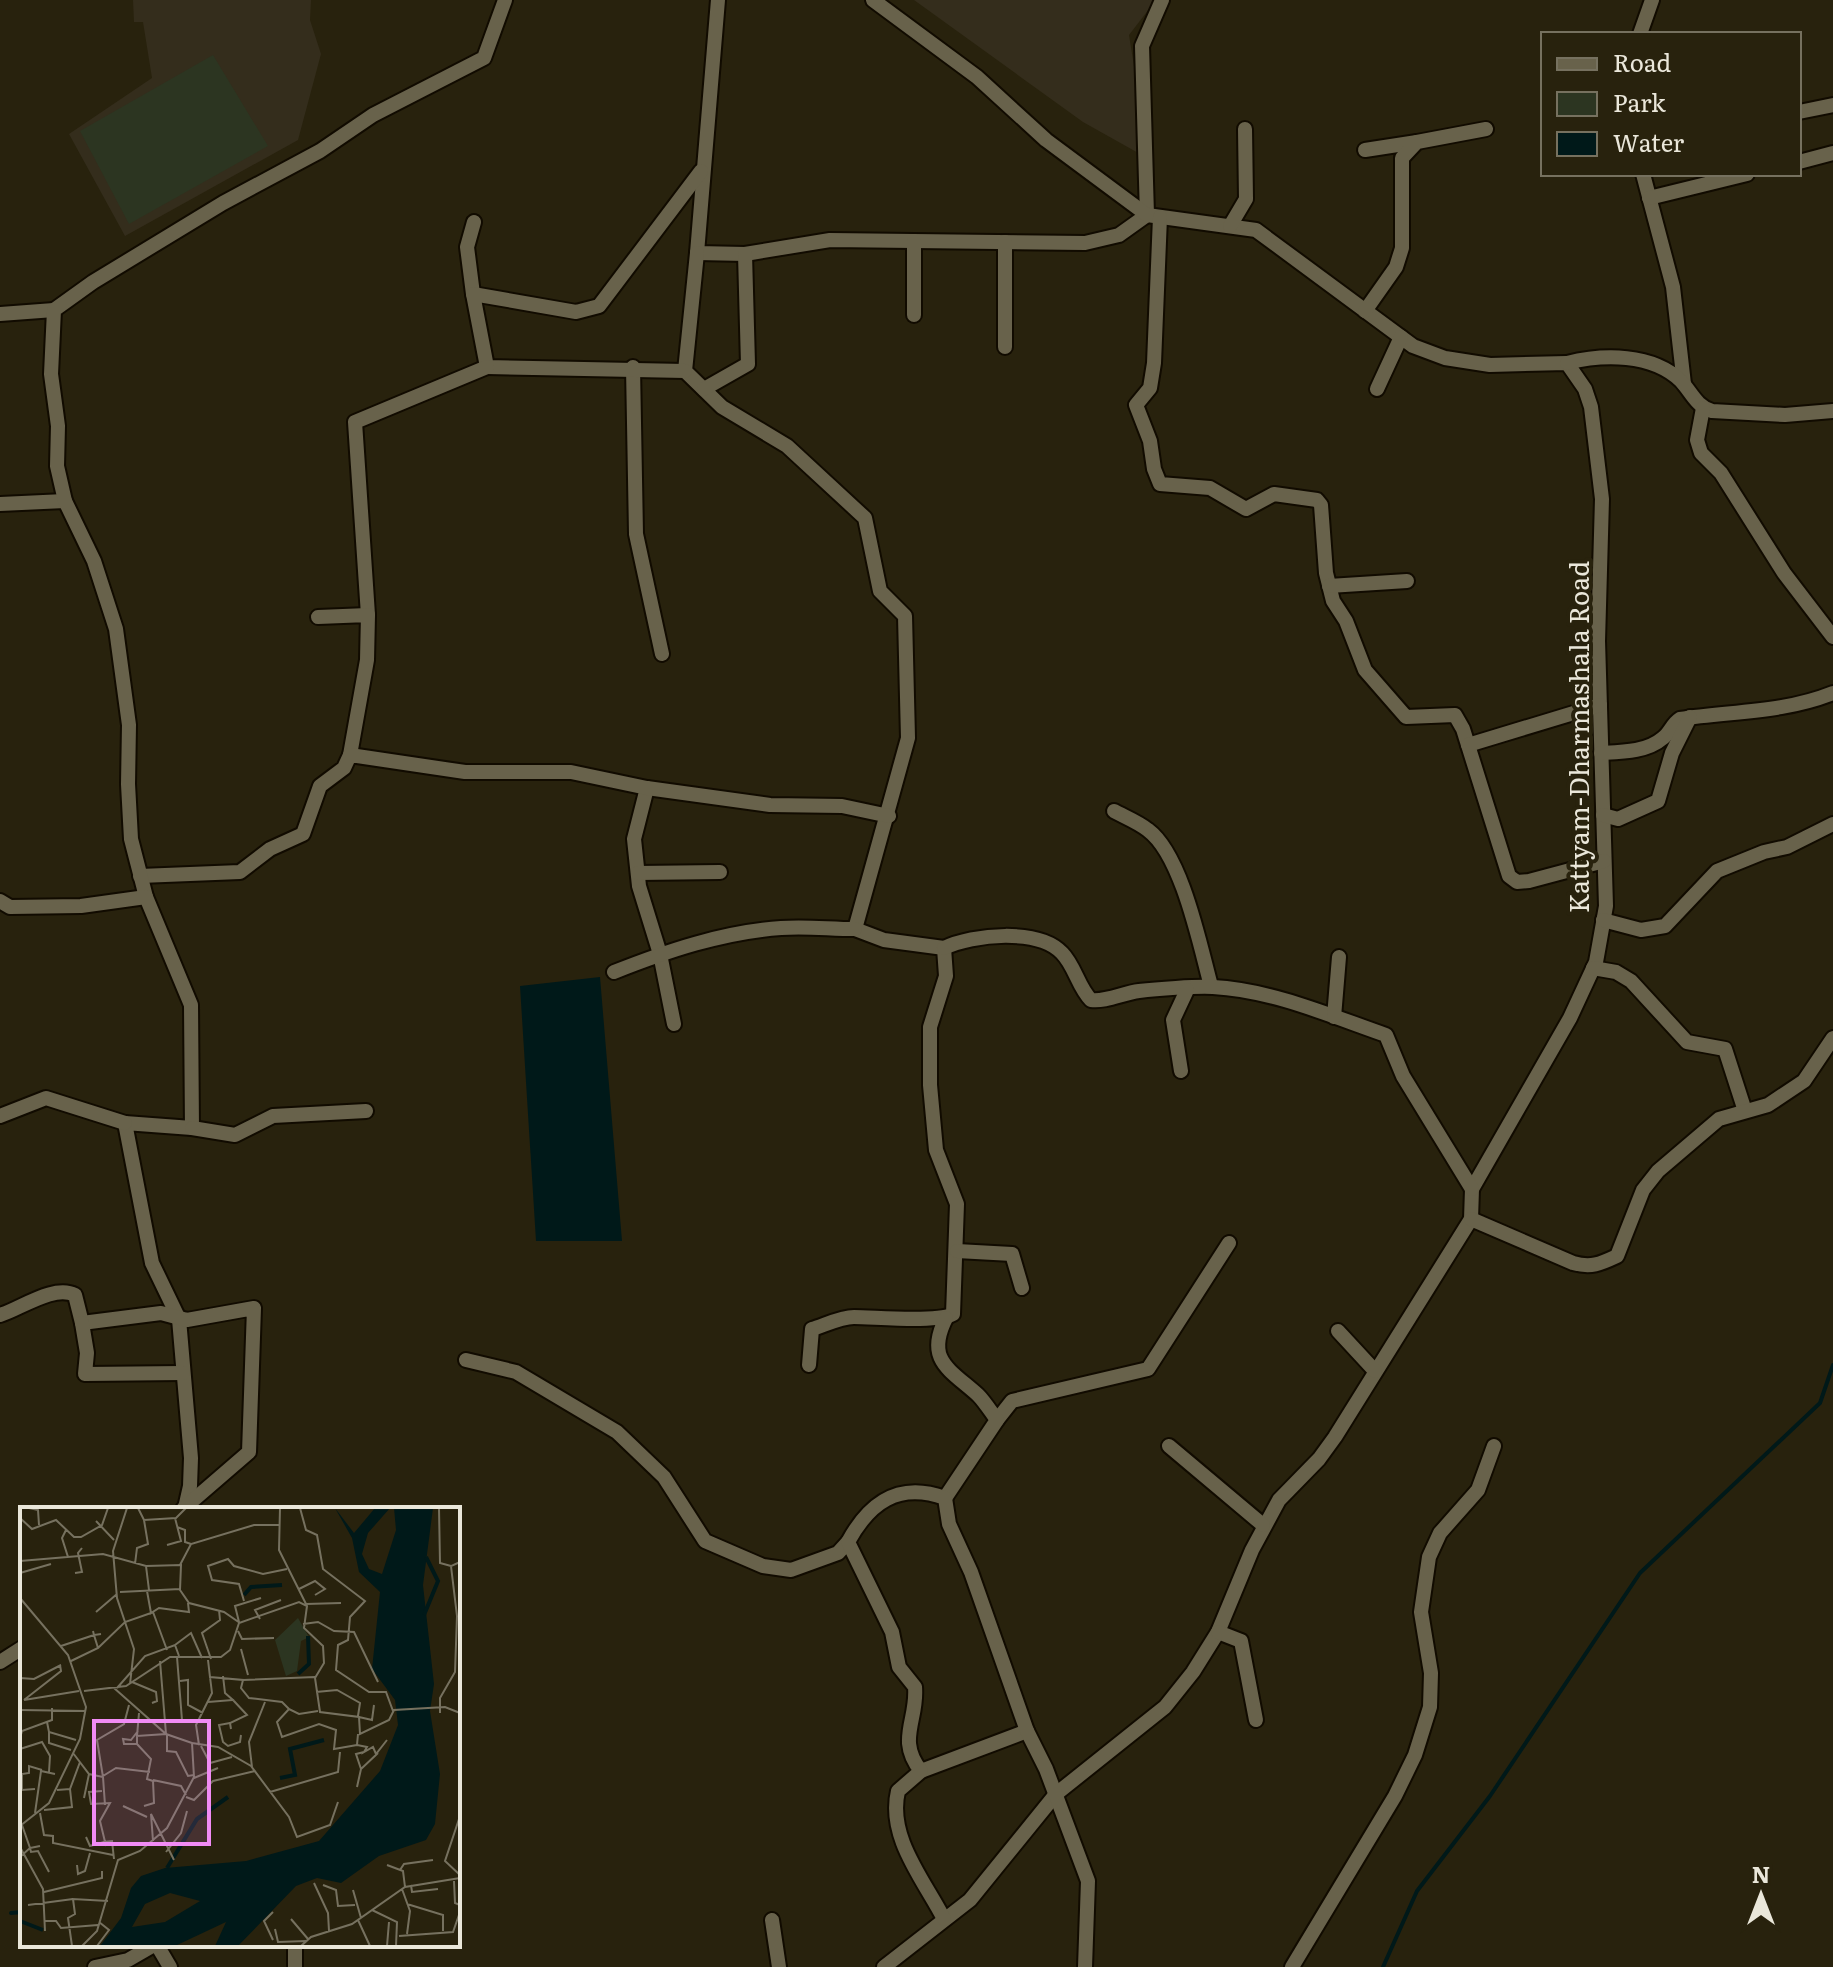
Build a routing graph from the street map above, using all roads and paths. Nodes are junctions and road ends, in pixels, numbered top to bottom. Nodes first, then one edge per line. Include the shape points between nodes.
1 (505, 0) edge
2 (718, 0) edge
3 (873, 0) edge
4 (1162, 0) edge
5 (1652, 0) edge
6 (1641, 32) edge
7 (1833, 105) edge
8 (1801, 112) edge
9 (1245, 129) dead end
10 (1486, 129) dead end
11 (1417, 142) junction
12 (1365, 150) dead end
13 (1833, 153) edge
14 (1801, 161) edge
15 (701, 171) junction
16 (1644, 176) edge
17 (1739, 176) edge
18 (1649, 198) junction
19 (1154, 216) junction
20 (474, 222) dead end
21 (1230, 226) junction
22 (914, 241) junction
23 (1005, 242) junction
24 (697, 253) junction
25 (745, 254) junction
26 (473, 294) junction
27 (54, 310) junction
28 (1365, 311) junction
29 (0, 314) edge
30 (914, 315) dead end
31 (1401, 337) junction
32 (1005, 347) dead end
33 (1567, 363) junction
34 (487, 367) junction
35 (633, 367) junction
36 (685, 371) junction
37 (1684, 384) junction
38 (704, 389) junction
39 (1377, 389) dead end
40 (1703, 408) junction
41 (1833, 411) edge
42 (65, 501) junction
43 (0, 504) edge
44 (1407, 581) dead end
45 (1329, 586) junction
46 (368, 615) junction
47 (318, 617) dead end
48 (1831, 630) edge
49 (662, 654) dead end
50 (1833, 693) edge
51 (1600, 705) junction
52 (1690, 717) junction
53 (1468, 745) junction
54 (1601, 753) junction
55 (350, 755) junction
56 (647, 788) junction
57 (1114, 811) dead end
58 (1603, 815) junction
59 (889, 816) junction
60 (1833, 824) edge
61 (1604, 861) junction
62 (720, 872) dead end
63 (638, 873) junction
64 (140, 876) junction
65 (146, 897) junction
66 (0, 901) edge
67 (1603, 920) junction
68 (855, 929) junction
69 (944, 948) junction
70 (660, 954) junction
71 (1339, 957) dead end
72 (1593, 968) junction
73 (614, 972) dead end
74 (1211, 986) junction
75 (1187, 990) junction
76 (1334, 1017) junction
77 (674, 1024) dead end
78 (1833, 1038) edge
79 (1181, 1071) dead end
80 (366, 1111) dead end
81 (1745, 1111) junction
82 (0, 1116) edge
83 (125, 1123) junction
84 (192, 1128) junction
85 (1472, 1189) junction
86 (1471, 1219) junction
87 (1229, 1243) dead end
88 (957, 1251) junction
89 (1022, 1288) dead end
90 (0, 1315) edge
91 (946, 1318) junction
92 (179, 1319) junction
93 (82, 1323) junction
94 (1338, 1331) dead end
95 (466, 1360) dead end
96 (809, 1365) dead end
97 (1375, 1371) junction
98 (183, 1373) junction
99 (997, 1420) junction
100 (1169, 1446) dead end
101 (1494, 1446) dead end
102 (945, 1498) junction
103 (184, 1507) edge
104 (186, 1507) edge
105 (1263, 1525) junction
106 (848, 1542) junction
107 (1218, 1632) junction
108 (20, 1649) edge
109 (0, 1662) edge
110 (1256, 1720) dead end
111 (1027, 1731) junction
112 (921, 1771) junction
113 (1056, 1794) junction
114 (944, 1919) junction
115 (772, 1920) dead end
116 (152, 1947) edge
117 (157, 1947) edge
118 (95, 1967) edge
119 (170, 1967) edge
120 (779, 1967) edge
121 (884, 1967) edge
122 (1085, 1967) edge
123 (1292, 1967) edge

1 - 27 street via 484,58 373,115
2 - 15 street
3 - 19 street via 977,77 1046,140
4 - 19 street via 1142,46
5 - 6 street
7 - 8 street
9 - 21 street via 1246,199
10 - 11 street
11 - 12 street
11 - 28 street via 1402,158 1402,248 1396,267
13 - 14 street
15 - 24 street
15 - 26 street via 599,306 576,312
16 - 18 street
17 - 18 street
18 - 37 street via 1673,287
19 - 21 street
19 - 23 street via 1119,235 1085,243
19 - 45 street via 1154,363 1150,388 1136,405 1160,484 1210,488 1246,509 1274,494 1317,500
20 - 26 street via 467,247
21 - 28 street via 1256,230
22 - 23 street
22 - 25 street via 830,240
22 - 30 street
23 - 32 street
24 - 25 street
24 - 36 street
25 - 38 street via 748,364
26 - 34 street
27 - 29 street
27 - 42 street via 51,374 57,466
28 - 31 street
31 - 33 street via 1445,358 1490,365
31 - 39 street
33 - 37 street via 1591,357 1640,360
33 - 51 street, Kattyam-Dharmashala Road via 1591,407 1602,499
34 - 35 street
34 - 46 street via 355,422
35 - 36 street
35 - 49 street via 636,534
36 - 38 street
37 - 40 street
38 - 59 street via 722,407 787,446 865,518 880,591 905,616 908,738
40 - 41 street via 1785,415
40 - 48 street via 1697,440 1701,453 1721,473 1784,573
42 - 43 street
42 - 64 street via 94,561 116,629 129,725 131,839
44 - 45 street
45 - 53 street via 1365,670 1390,700 1415,720 1455,715
46 - 47 street
46 - 55 street via 367,660
50 - 52 street via 1807,704
51 - 53 street
51 - 54 street, Kattyam-Dharmashala Road
52 - 54 street via 1680,719 1652,744
52 - 58 street via 1672,753 1658,801 1618,819
53 - 61 street via 1509,876 1529,881
54 - 58 street, Kattyam-Dharmashala Road
55 - 56 street via 465,772 571,772
55 - 64 street via 344,768 320,786 303,834 270,849 240,872
56 - 59 street via 770,805 842,806
56 - 63 street via 634,839
57 - 74 street via 1149,831 1163,848 1189,904
58 - 61 street, Kattyam-Dharmashala Road
59 - 68 street
60 - 67 street via 1787,847 1717,871 1665,926 1641,930
61 - 67 street, Kattyam-Dharmashala Road
62 - 63 street
63 - 70 street
64 - 65 street
65 - 66 street via 67,906 10,907
65 - 84 street via 191,1005
67 - 72 street, Kattyam-Dharmashala Road
68 - 69 street via 884,940
68 - 70 street via 782,927
69 - 75 street via 978,937 1046,942 1068,959 1091,1000 1141,990
69 - 88 street via 946,976 930,1027 930,1114 936,1150 957,1204
70 - 73 street
70 - 77 street
71 - 76 street
72 - 81 street via 1631,981 1687,1042 1725,1049
72 - 85 street, Kattyam-Dharmashala Road
74 - 75 street
74 - 76 street via 1292,1002
75 - 79 street via 1173,1020
76 - 85 street via 1386,1035 1403,1076
78 - 81 street via 1804,1081 1768,1105
80 - 84 street via 273,1116 235,1135
81 - 86 street via 1719,1119 1658,1171 1643,1190 1617,1256 1601,1264 1573,1263
82 - 83 street via 46,1098
83 - 84 street
83 - 92 street via 152,1263
85 - 86 street, Kattyam-Dharmashala Road
86 - 97 street
87 - 99 street via 1148,1369 1012,1401
88 - 89 street via 1012,1254
88 - 91 street via 955,1307
90 - 93 street via 70,1292
91 - 96 street via 851,1316 812,1329
91 - 99 street via 937,1351 941,1363 981,1398
92 - 93 street via 161,1313
92 - 98 street
92 - 104 street via 254,1308 249,1452
93 - 98 street via 85,1374
94 - 97 street
95 - 106 street via 516,1372 617,1432 664,1477 705,1541 763,1566 791,1570 838,1553
97 - 105 street via 1319,1459
98 - 103 street via 191,1474
99 - 102 street
100 - 105 street
101 - 123 street via 1478,1490 1440,1533 1429,1557 1421,1612 1431,1673 1430,1707 1415,1755
102 - 106 street via 884,1498 867,1512
102 - 111 street via 949,1524
105 - 107 street
106 - 112 street via 892,1632 899,1667 915,1687 909,1742 912,1761
107 - 110 street via 1241,1641
107 - 113 street via 1165,1707
108 - 109 street
111 - 112 street
111 - 113 street
112 - 114 street via 898,1791 895,1818 903,1844
113 - 114 street via 970,1900
113 - 122 street via 1088,1881
114 - 121 street
115 - 120 street
116 - 118 street via 128,1960
117 - 119 street

